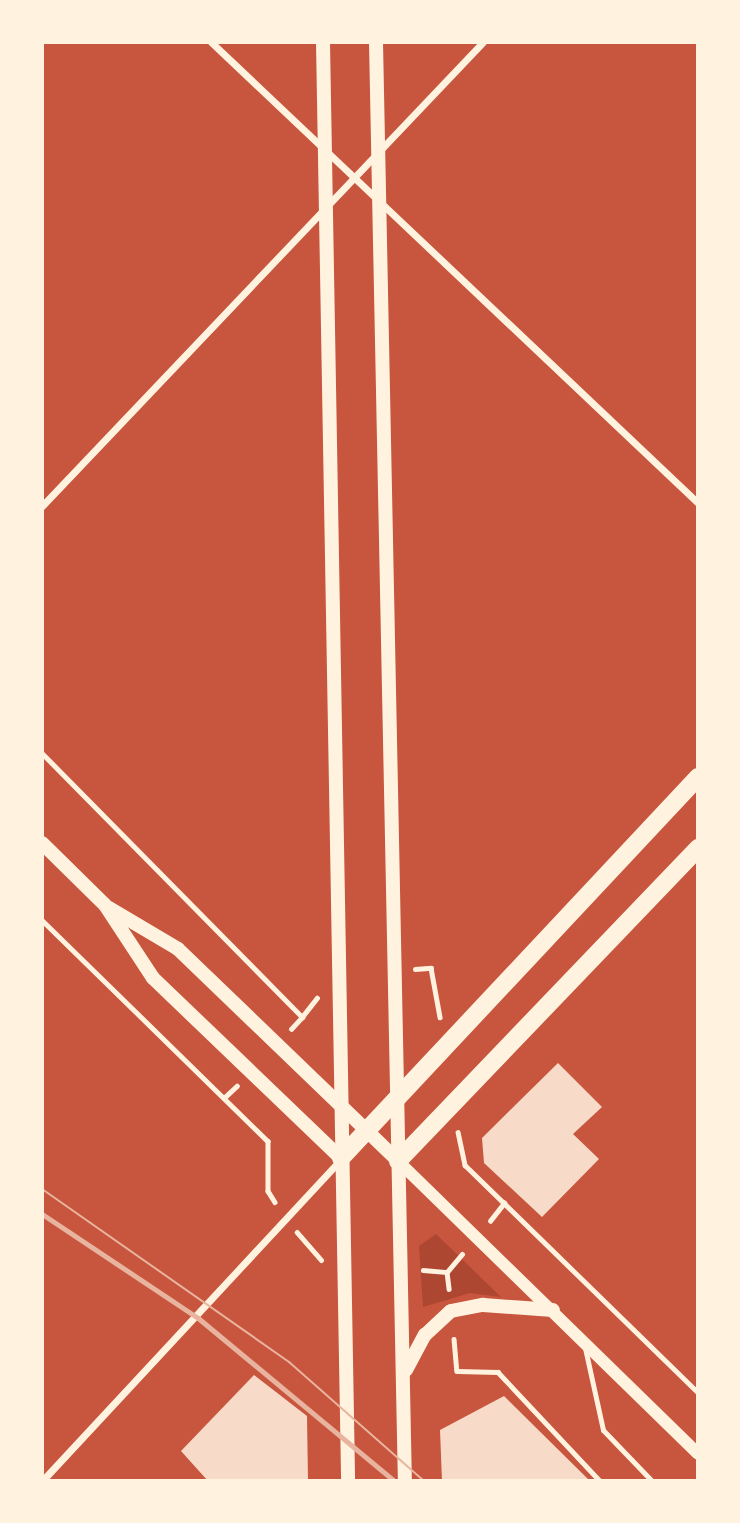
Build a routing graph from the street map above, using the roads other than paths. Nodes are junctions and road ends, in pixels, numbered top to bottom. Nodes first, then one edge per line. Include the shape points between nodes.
1 (211, 42) edge
2 (323, 42) edge
3 (376, 42) edge
4 (483, 42) edge
5 (323, 151) junction
6 (377, 155) junction
7 (353, 181) junction
8 (378, 206) junction
9 (325, 208) junction
10 (698, 503) edge
11 (42, 506) edge
12 (698, 777) edge
13 (42, 843) edge
14 (698, 848) edge
15 (105, 905) junction
16 (395, 1098) junction
17 (340, 1105) junction
18 (366, 1131) junction
19 (341, 1158) junction
20 (398, 1161) junction
21 (553, 1310) junction
22 (583, 1338) junction
23 (404, 1374) junction
24 (698, 1454) edge
25 (42, 1481) edge
26 (348, 1481) edge
27 (405, 1481) edge
28 (652, 1481) edge

1 - 5 street
2 - 5 main road
3 - 6 main road
4 - 6 street
5 - 7 street
5 - 9 main road
6 - 7 street
6 - 8 main road
7 - 8 street
7 - 9 street
8 - 10 street
8 - 16 main road
9 - 11 street
9 - 17 main road
12 - 16 main road
13 - 15 main road
14 - 20 main road
15 - 17 main road via 178,949
15 - 19 main road via 153,978
16 - 18 main road
16 - 20 main road
17 - 18 main road
17 - 19 main road
18 - 19 main road
18 - 20 main road
19 - 25 street
19 - 26 main road
20 - 21 street
20 - 23 main road
21 - 22 street
21 - 23 main road via 482,1305 451,1311 425,1335
22 - 24 street
22 - 28 lane via 603,1430
23 - 27 main road

